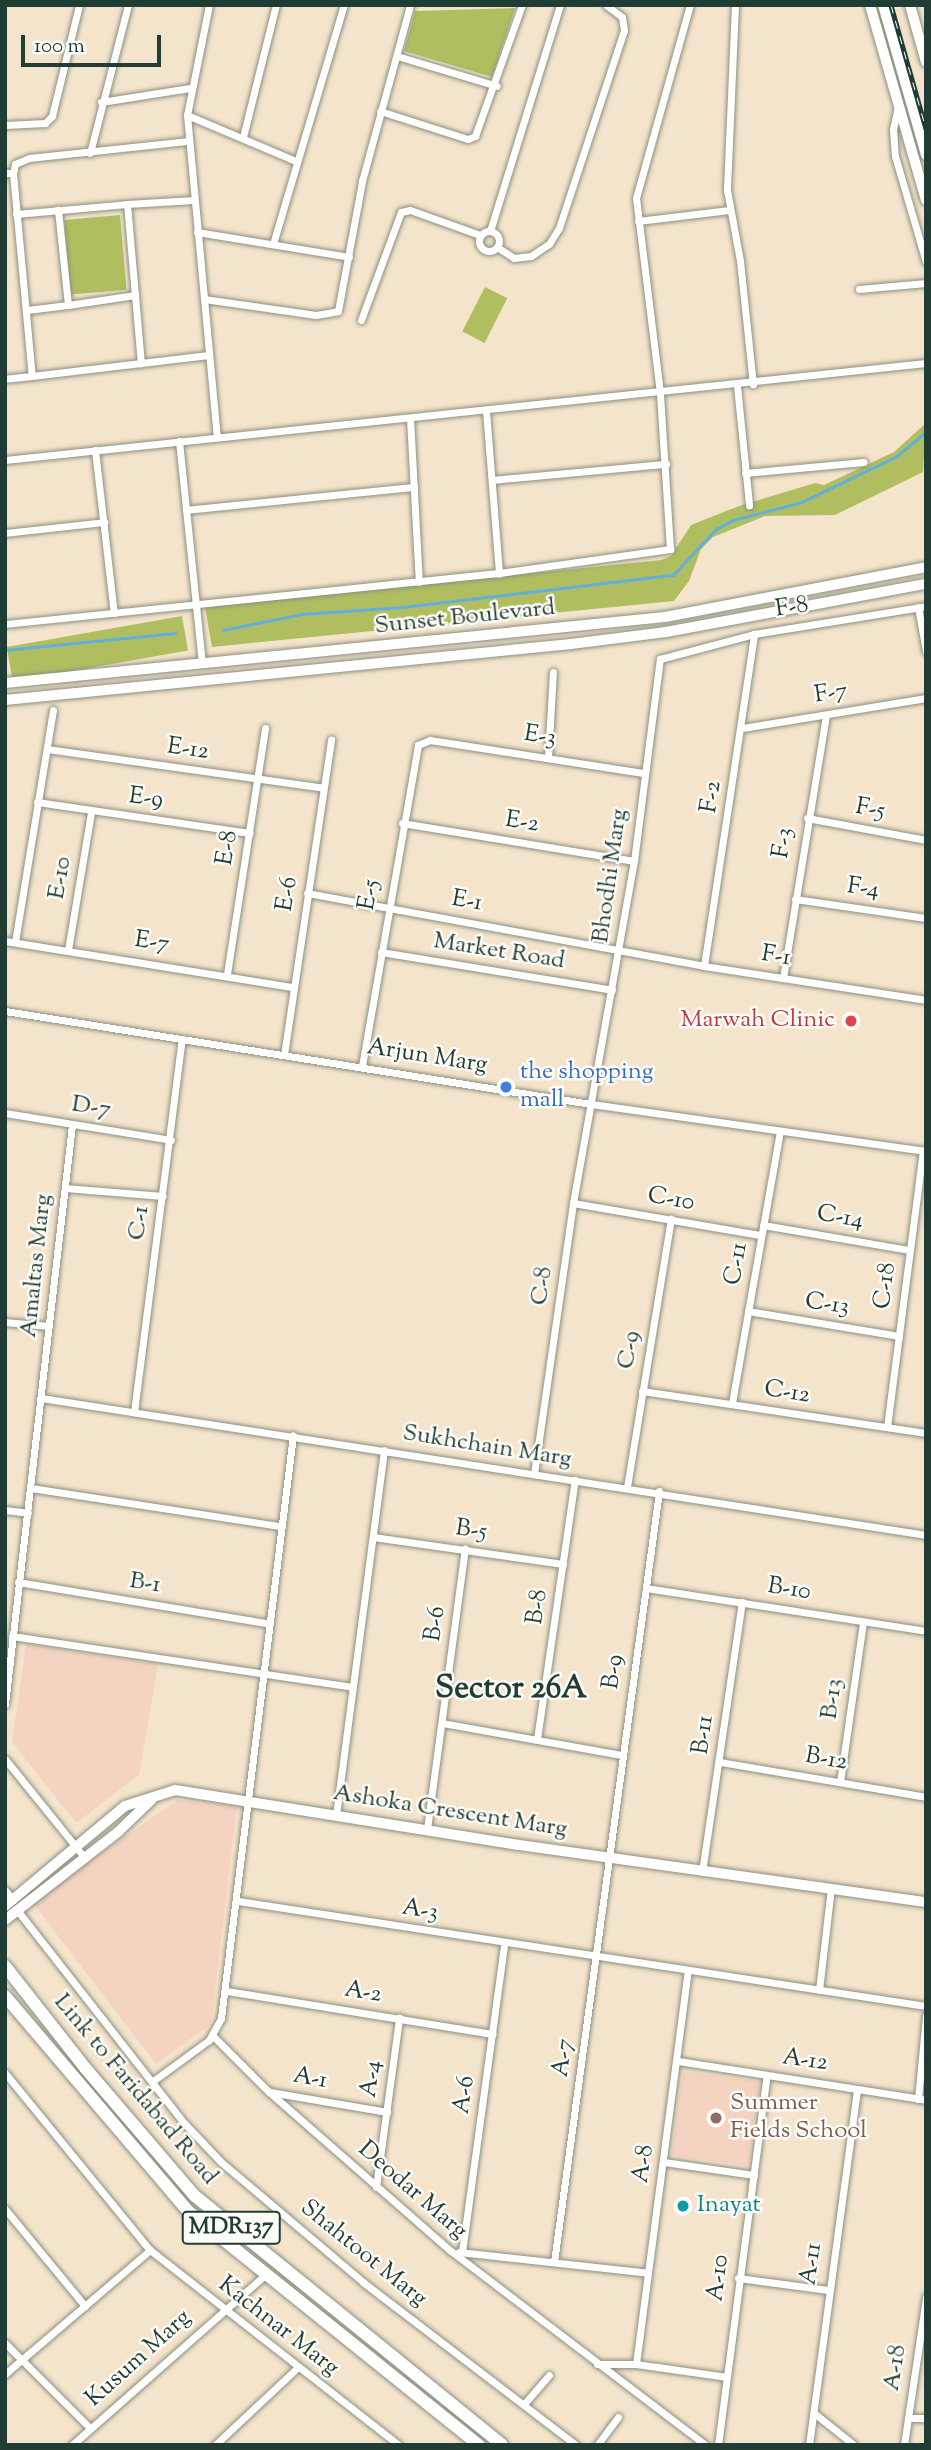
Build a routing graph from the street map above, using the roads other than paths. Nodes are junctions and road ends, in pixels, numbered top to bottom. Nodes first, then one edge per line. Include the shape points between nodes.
1 (79, 5) edge
2 (128, 5) edge
3 (209, 5) edge
4 (276, 5) edge
5 (344, 5) edge
6 (410, 5) edge
7 (522, 5) edge
8 (560, 5) edge
9 (606, 5) edge
10 (690, 5) edge
11 (735, 5) edge
12 (870, 5) edge
13 (883, 5) edge
14 (910, 5) edge
15 (397, 56) junction
16 (926, 62) edge
17 (497, 86) junction
18 (190, 88) junction
19 (101, 102) junction
20 (898, 104) junction
21 (380, 111) junction
22 (187, 115) junction
23 (5, 125) edge
24 (243, 137) junction
25 (189, 141) junction
26 (90, 153) junction
27 (926, 155) edge
28 (296, 161) junction
29 (9, 173) edge
30 (194, 200) junction
31 (926, 200) edge
32 (127, 204) junction
33 (58, 209) junction
34 (729, 210) junction
35 (16, 214) junction
36 (638, 221) junction
37 (490, 231) junction
38 (197, 232) junction
39 (480, 235) junction
40 (273, 244) junction
41 (497, 247) junction
42 (349, 257) junction
43 (926, 262) edge
44 (926, 283) edge
45 (859, 289) dead end
46 (135, 295) junction
47 (204, 299) junction
48 (68, 305) junction
49 (27, 310) junction
50 (361, 320) dead end
51 (209, 355) junction
52 (141, 363) junction
53 (926, 363) edge
54 (32, 376) junction
55 (5, 379) edge
56 (753, 384) junction
57 (737, 386) junction
58 (660, 393) junction
59 (486, 411) junction
60 (410, 418) junction
61 (217, 437) junction
62 (179, 441) junction
63 (95, 450) junction
64 (5, 460) edge
65 (863, 462) dead end
66 (666, 464) junction
67 (745, 473) junction
68 (492, 480) junction
69 (414, 487) junction
70 (749, 505) dead end
71 (186, 510) junction
72 (104, 522) junction
73 (5, 533) edge
74 (926, 567) edge
75 (499, 573) junction
76 (419, 582) junction
77 (926, 584) edge
78 (764, 596) junction
79 (197, 604) junction
80 (922, 607) edge
81 (114, 613) junction
82 (766, 614) junction
83 (5, 624) edge
84 (754, 634) junction
85 (402, 646) junction
86 (926, 651) edge
87 (665, 654) joint
88 (403, 661) junction
89 (202, 664) junction
90 (165, 668) junction
91 (553, 672) dead end
92 (5, 683) edge
93 (167, 684) junction
94 (926, 698) edge
95 (5, 700) edge
96 (53, 710) dead end
97 (826, 715) junction
98 (265, 728) dead end
99 (743, 728) junction
100 (331, 739) dead end
101 (430, 740) joint
102 (47, 749) junction
103 (548, 758) junction
104 (644, 773) junction
105 (258, 779) junction
106 (323, 788) junction
107 (37, 802) junction
108 (92, 812) junction
109 (807, 818) junction
110 (402, 823) junction
111 (250, 833) junction
112 (926, 840) edge
113 (634, 861) junction
114 (307, 893) junction
115 (795, 899) junction
116 (388, 908) junction
117 (926, 918) edge
118 (5, 941) edge
119 (15, 942) junction
120 (620, 949) junction
121 (68, 950) junction
122 (380, 953) junction
123 (705, 966) junction
124 (227, 974) junction
125 (783, 978) junction
126 (293, 986) junction
127 (612, 990) junction
128 (926, 1000) edge
129 (5, 1012) edge
130 (182, 1039) junction
131 (284, 1055) junction
132 (362, 1066) junction
133 (591, 1104) junction
134 (5, 1113) edge
135 (72, 1125) junction
136 (780, 1130) junction
137 (171, 1140) junction
138 (924, 1150) edge
139 (65, 1188) junction
140 (163, 1196) junction
141 (573, 1203) junction
142 (671, 1219) junction
143 (763, 1225) junction
144 (761, 1235) junction
145 (910, 1250) junction
146 (748, 1311) junction
147 (5, 1322) edge
148 (49, 1326) junction
149 (899, 1336) junction
150 (642, 1391) junction
151 (41, 1398) junction
152 (732, 1404) junction
153 (134, 1412) junction
154 (887, 1427) junction
155 (926, 1433) edge
156 (293, 1435) junction
157 (384, 1450) junction
158 (534, 1474) junction
159 (575, 1480) junction
160 (627, 1487) junction
161 (31, 1488) junction
162 (659, 1491) junction
163 (5, 1510) edge
164 (28, 1513) junction
165 (280, 1526) junction
166 (926, 1535) edge
167 (373, 1538) junction
168 (465, 1549) junction
169 (563, 1564) junction
170 (18, 1583) junction
171 (646, 1588) junction
172 (742, 1602) junction
173 (863, 1622) junction
174 (266, 1623) junction
175 (926, 1631) edge
176 (12, 1636) junction
177 (260, 1673) junction
178 (352, 1687) junction
179 (5, 1704) edge
180 (442, 1723) junction
181 (537, 1739) junction
182 (622, 1755) junction
183 (5, 1759) edge
184 (720, 1762) junction
185 (840, 1782) junction
186 (926, 1797) edge
187 (152, 1799) junction
188 (247, 1801) junction
189 (336, 1815) junction
190 (427, 1829) junction
191 (77, 1847) junction
192 (85, 1858) junction
193 (608, 1858) junction
194 (702, 1872) junction
195 (831, 1888) junction
196 (5, 1890) edge
197 (238, 1901) junction
198 (926, 1902) edge
199 (12, 1905) edge
200 (5, 1920) edge
201 (504, 1944) junction
202 (597, 1959) junction
203 (5, 1966) edge
204 (688, 1970) junction
205 (819, 1990) junction
206 (227, 1991) junction
207 (5, 1996) edge
208 (926, 2006) edge
209 (926, 2016) edge
210 (399, 2018) junction
211 (493, 2034) junction
212 (213, 2036) junction
213 (678, 2060) junction
214 (5, 2073) edge
215 (767, 2075) junction
216 (153, 2081) junction
217 (857, 2089) junction
218 (268, 2091) junction
219 (922, 2099) edge
220 (387, 2112) junction
221 (664, 2162) junction
222 (754, 2175) junction
223 (376, 2187) junction
224 (5, 2209) edge
225 (150, 2250) junction
226 (451, 2251) junction
227 (462, 2252) junction
228 (554, 2262) junction
229 (648, 2273) junction
230 (265, 2274) junction
231 (738, 2278) junction
232 (828, 2290) junction
233 (926, 2297) edge
234 (85, 2306) junction
235 (223, 2311) junction
236 (924, 2322) edge
237 (5, 2343) edge
238 (20, 2362) junction
239 (596, 2364) junction
240 (636, 2364) junction
241 (298, 2367) junction
242 (5, 2374) edge
243 (549, 2375) dead end
244 (727, 2377) junction
245 (524, 2404) junction
246 (814, 2413) junction
247 (618, 2417) dead end
248 (908, 2418) junction
249 (926, 2418) edge
250 (90, 2428) junction
251 (72, 2445) edge
252 (215, 2445) edge
253 (400, 2445) edge
254 (480, 2445) edge
255 (502, 2445) edge
256 (576, 2445) edge
257 (597, 2445) edge
258 (706, 2445) edge
259 (718, 2445) edge
260 (809, 2445) edge
261 (855, 2445) edge
262 (904, 2445) edge

1 - 23 street via 52,116 45,123
2 - 19 street
3 - 18 street
4 - 24 street
5 - 28 street
6 - 15 street
7 - 17 street
8 - 37 street
9 - 41 street via 622,17 624,30 559,228 549,244 531,256 514,258
10 - 36 street via 636,193
11 - 34 street
12 - 20 main road
13 - 27 main road
14 - 16 main road
15 - 17 street
15 - 21 street
17 - 21 street via 472,138
18 - 19 street
18 - 22 street
19 - 26 street
20 - 31 main road
20 - 43 street via 893,129 895,156
21 - 42 street
22 - 24 street
22 - 25 street
24 - 28 street
25 - 26 street
25 - 30 street
26 - 29 street via 19,160
28 - 40 street
29 - 35 street
30 - 32 street
30 - 38 street
32 - 33 street
32 - 46 street
33 - 35 street
33 - 48 street
34 - 36 street
34 - 56 street via 740,261
35 - 49 street
36 - 58 street
37 - 39 street
37 - 41 street via 498,236
38 - 40 street
38 - 47 street
39 - 41 street via 484,250
39 - 50 street via 411,210 401,212
40 - 42 street
42 - 47 street via 340,307 331,316
44 - 45 street
46 - 48 street
46 - 52 street
47 - 51 street
48 - 49 street
49 - 54 street
51 - 52 street
51 - 61 street
52 - 54 street
53 - 56 street
54 - 55 street
56 - 57 street
57 - 58 street
57 - 67 street
58 - 59 street
58 - 66 street
59 - 60 street
59 - 68 street
60 - 61 street
60 - 69 street
61 - 62 street
62 - 63 street
62 - 71 street
63 - 64 street
63 - 72 street
65 - 67 street
66 - 68 street
66 - 75 street via 670,549
67 - 70 street
68 - 75 street
69 - 71 street
69 - 76 street
71 - 79 street
72 - 73 street
72 - 81 street
74 - 78 main road, Sunset Boulevard
75 - 76 street
76 - 79 street
77 - 82 main road, Sunset Boulevard
78 - 82 main road
78 - 85 main road, Sunset Boulevard via 664,617
79 - 81 street
79 - 89 street
80 - 84 street, F-8
80 - 86 street
81 - 83 street
82 - 88 main road, Sunset Boulevard via 598,640
84 - 87 street, F-8
84 - 99 street, F-2
85 - 88 main road
85 - 89 main road, Sunset Boulevard
87 - 104 street, Bhodhi Marg via 658,666
88 - 93 main road, Sunset Boulevard
89 - 90 main road, Sunset Boulevard
90 - 92 main road, Sunset Boulevard
90 - 93 main road
91 - 103 street
93 - 95 main road, Sunset Boulevard
94 - 97 street, F-7
96 - 102 street
97 - 99 street, F-7
97 - 109 street, F-3
98 - 105 street, E-8
99 - 123 street, F-2
100 - 106 street, E-6
101 - 103 street, E-3
101 - 110 street, E-5 via 415,750
102 - 105 street, E-12
102 - 107 street
103 - 104 street, E-3
104 - 113 street, Bhodhi Marg
105 - 106 street, E-12
105 - 111 street, E-8
106 - 114 street, E-6
107 - 108 street, E-9
107 - 119 street
108 - 111 street, E-9
108 - 121 street, E-10
109 - 112 street, F-5
109 - 115 street, F-3
110 - 113 street, E-2
110 - 116 street, E-5
111 - 124 street, E-8
113 - 120 street, Bhodhi Marg
114 - 116 street, E-1
114 - 126 street, E-6
115 - 117 street, F-4
115 - 125 street, F-3
116 - 120 street, E-1
116 - 122 street, E-5
118 - 119 street, E-7
119 - 121 street, E-7
120 - 123 street, F-1
120 - 127 street, Bhodhi Marg
121 - 124 street, E-7
122 - 127 street, Market Road
122 - 132 street, E-5
123 - 125 street, F-1
124 - 126 street, E-7
125 - 128 street, F-1
126 - 131 street, E-6
127 - 133 street, Bhodhi Marg
129 - 130 street, Arjun Marg
130 - 131 street, Arjun Marg
130 - 137 street, C-1
131 - 132 street, Arjun Marg
132 - 133 street, Arjun Marg
133 - 136 street, Arjun Marg
133 - 141 street, C-8
134 - 135 street, D-7
135 - 137 street, D-7
135 - 139 street, Amaltas Marg
136 - 138 street, Arjun Marg
136 - 143 street, C-11
137 - 140 street, C-1
138 - 145 street, C-18
139 - 140 street
139 - 148 street, Amaltas Marg
140 - 153 street, C-1
141 - 142 street, C-10
141 - 158 street, C-8
142 - 144 street, C-10
142 - 150 street, C-9
143 - 144 street, C-11
143 - 145 street, C-14
144 - 146 street, C-11
145 - 149 street, C-18
146 - 149 street, C-13
146 - 152 street, C-11
147 - 148 street
148 - 151 street, Amaltas Marg
149 - 154 street, C-18
150 - 152 street, C-12
150 - 160 street, C-9
151 - 153 street, Sukhchain Marg
151 - 161 street, Amaltas Marg
152 - 154 street, C-12
153 - 156 street, Sukhchain Marg
154 - 155 street, C-12
156 - 157 street, Sukhchain Marg
156 - 165 street
157 - 158 street, Sukhchain Marg
157 - 167 street
158 - 159 street, Sukhchain Marg
159 - 160 street, Sukhchain Marg
159 - 169 street, B-8
160 - 162 street, Sukhchain Marg
161 - 164 street, Amaltas Marg
161 - 165 street
162 - 166 street, Sukhchain Marg
162 - 171 street, B-9
163 - 164 street
164 - 170 street, Amaltas Marg
165 - 174 street
167 - 168 street, B-5
167 - 178 street
168 - 169 street, B-5
168 - 180 street, B-6
169 - 181 street, B-8
170 - 174 street, B-1
170 - 176 street, Amaltas Marg
171 - 172 street, B-10
171 - 182 street, B-9
172 - 173 street, B-10
172 - 184 street, B-11
173 - 175 street, B-10
173 - 185 street, B-13
174 - 177 street
176 - 177 street
176 - 179 street, Amaltas Marg
177 - 178 street
177 - 188 street
178 - 189 street
180 - 181 street
180 - 190 street, B-6
181 - 182 street
182 - 193 street, B-9
183 - 191 street
184 - 185 street, B-12
184 - 194 street, B-11
185 - 186 street, B-12
187 - 188 main road, Ashoka Crescent Marg via 175,1790
187 - 191 main road, Ashoka Crescent Marg via 125,1806
187 - 192 main road
188 - 189 main road, Ashoka Crescent Marg
188 - 197 street
189 - 190 main road, Ashoka Crescent Marg
190 - 193 main road, Ashoka Crescent Marg
191 - 192 street
191 - 199 main road, Ashoka Crescent Marg
192 - 199 main road
193 - 194 main road, Ashoka Crescent Marg
193 - 202 street, A-7
194 - 195 main road, Ashoka Crescent Marg
195 - 198 main road, Ashoka Crescent Marg
195 - 205 street
196 - 199 street
197 - 201 street, A-3
197 - 206 street
199 - 200 main road
199 - 216 street, Shahtoot Marg
201 - 202 street, A-3
201 - 211 street, A-6
202 - 204 street, A-3
202 - 228 street, A-7
203 - 255 main road, Link to Faridabad Road / MDR137 via 195,2196
204 - 205 street, A-3
204 - 213 street, A-8
205 - 208 street, A-3
206 - 210 street, A-2
206 - 212 street
207 - 230 main road, Link to Faridabad Road / MDR137 via 189,2212
209 - 219 street
210 - 211 street, A-2
210 - 220 street, A-4
211 - 227 street, A-6
212 - 216 street
212 - 218 street, Deodar Marg
213 - 215 street, A-12
213 - 221 street, A-8
214 - 225 street, Kachnar Marg
215 - 217 street, A-12
215 - 222 street, A-10
216 - 245 street, Shahtoot Marg via 221,2162 364,2283
217 - 219 street, A-12
217 - 232 street, A-11
218 - 220 street, A-1
218 - 223 street, Deodar Marg
220 - 223 street, A-4
221 - 222 street
221 - 229 street, A-8
222 - 231 street, A-10
223 - 226 street, Deodar Marg
224 - 234 street
225 - 234 street
225 - 235 street, Kachnar Marg
226 - 227 street
226 - 239 street, Deodar Marg
227 - 228 street
228 - 229 street
229 - 240 street, A-8
230 - 235 street, Kusum Marg
230 - 254 main road, Link to Faridabad Road / MDR137
231 - 232 street
231 - 244 street, A-10
232 - 246 street, A-11
233 - 236 street, A-18
234 - 238 street
235 - 241 street, Kachnar Marg
235 - 250 street, Kusum Marg
236 - 248 street, A-18
237 - 238 street
238 - 242 street
238 - 250 street
239 - 240 street
239 - 258 street, Deodar Marg
240 - 244 street
241 - 252 street
241 - 253 street, Kachnar Marg
243 - 245 street
244 - 259 street, A-10
245 - 256 street, Shahtoot Marg
246 - 260 street, A-11
246 - 261 street
247 - 257 street
248 - 249 street
248 - 262 street, A-18
250 - 251 street, Kusum Marg

